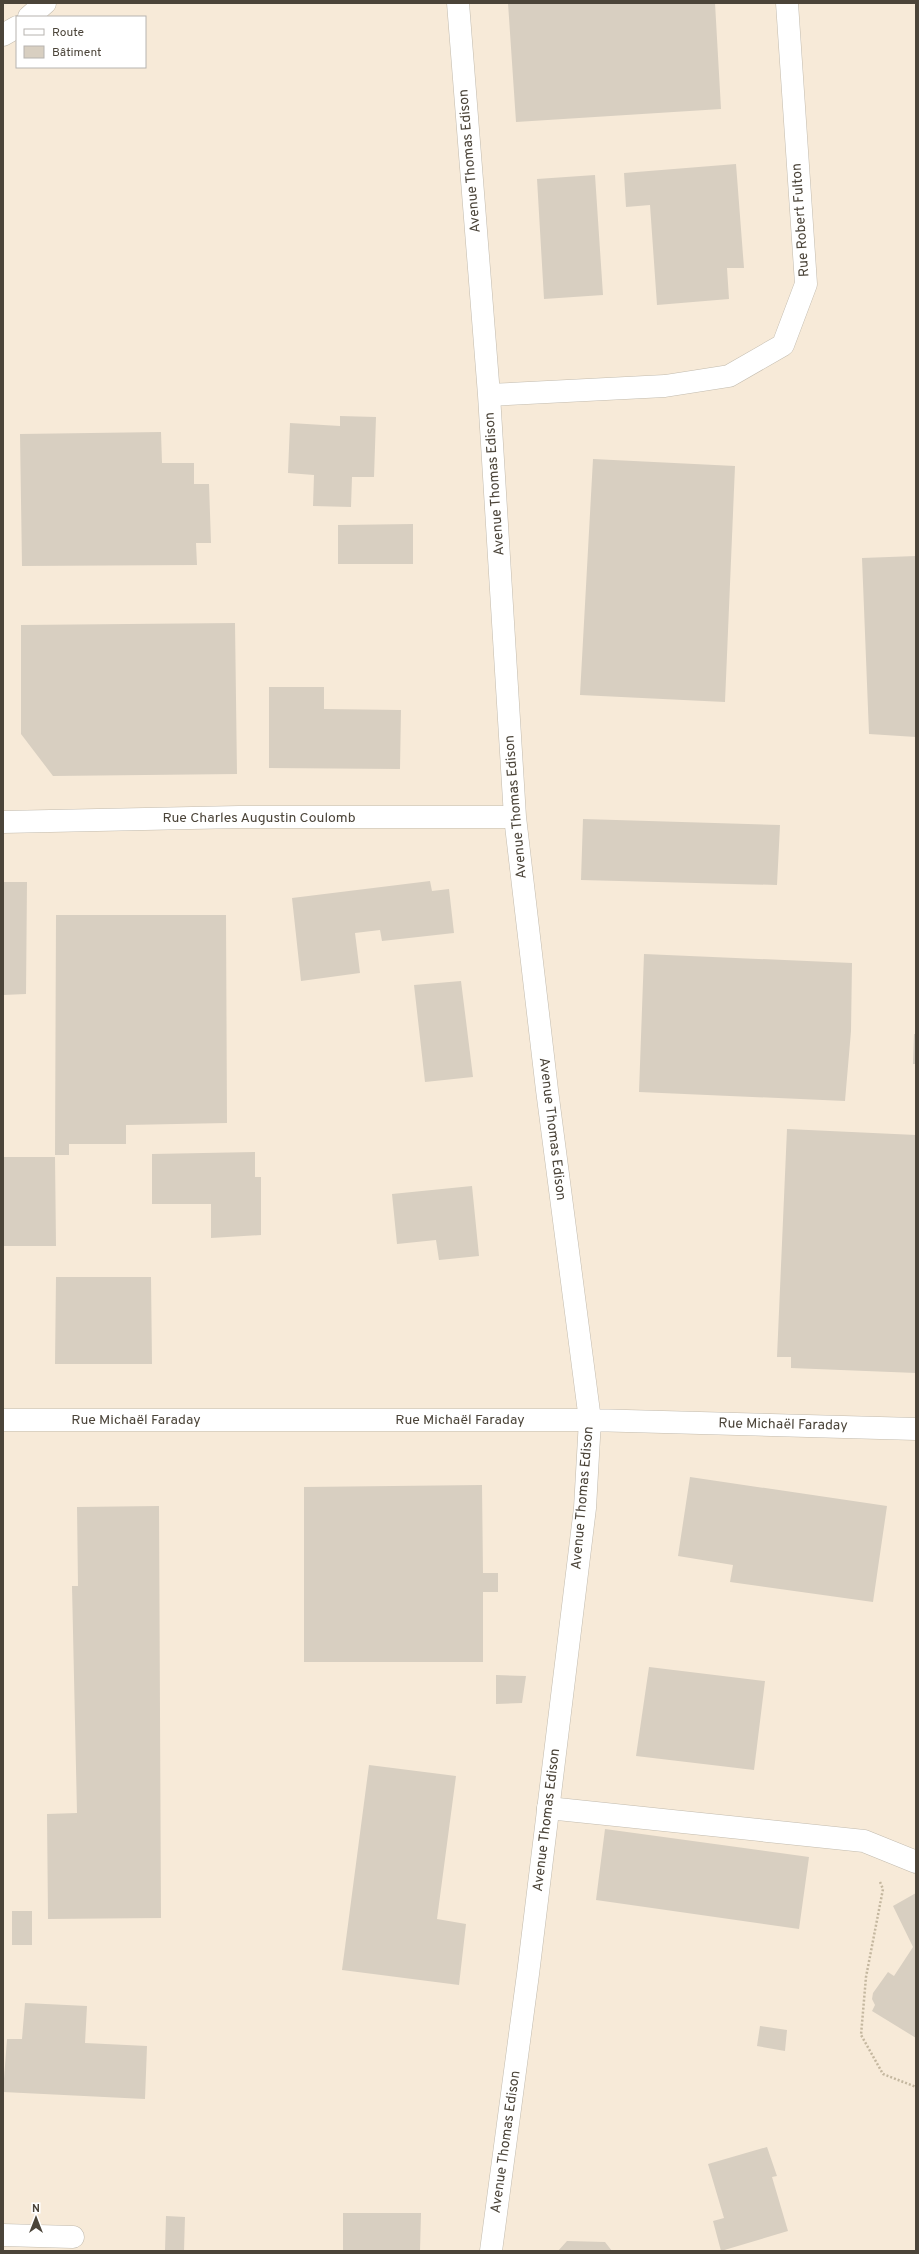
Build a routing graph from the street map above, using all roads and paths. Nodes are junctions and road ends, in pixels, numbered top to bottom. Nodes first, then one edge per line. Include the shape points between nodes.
1 (45, 3) edge
2 (458, 3) edge
3 (787, 3) edge
4 (30, 16) edge
5 (16, 28) edge
6 (3, 36) edge
7 (489, 395) junction
8 (515, 817) junction
9 (3, 822) edge
10 (3, 1420) edge
11 (590, 1420) junction
12 (916, 1429) edge
13 (548, 1808) junction
14 (864, 1841) junction
15 (916, 1862) edge
16 (916, 2087) edge
17 (3, 2235) edge
18 (73, 2237) dead end
19 (492, 2251) edge

1 - 4 street
2 - 7 street, Avenue Thomas Edison
3 - 7 street, Rue Robert Fulton via 806,284 783,345 729,376 665,386
5 - 6 street
7 - 8 street, Avenue Thomas Edison
8 - 9 street, Rue Charles Augustin Coulomb via 238,817
8 - 11 street, Avenue Thomas Edison
10 - 11 street, Rue Michaël Faraday
11 - 12 street, Rue Michaël Faraday
11 - 13 street, Avenue Thomas Edison via 585,1508
13 - 14 street
13 - 19 street, Avenue Thomas Edison
14 - 15 street
14 - 16 path via 883,1889 866,1977 861,2035 883,2074
17 - 18 street

